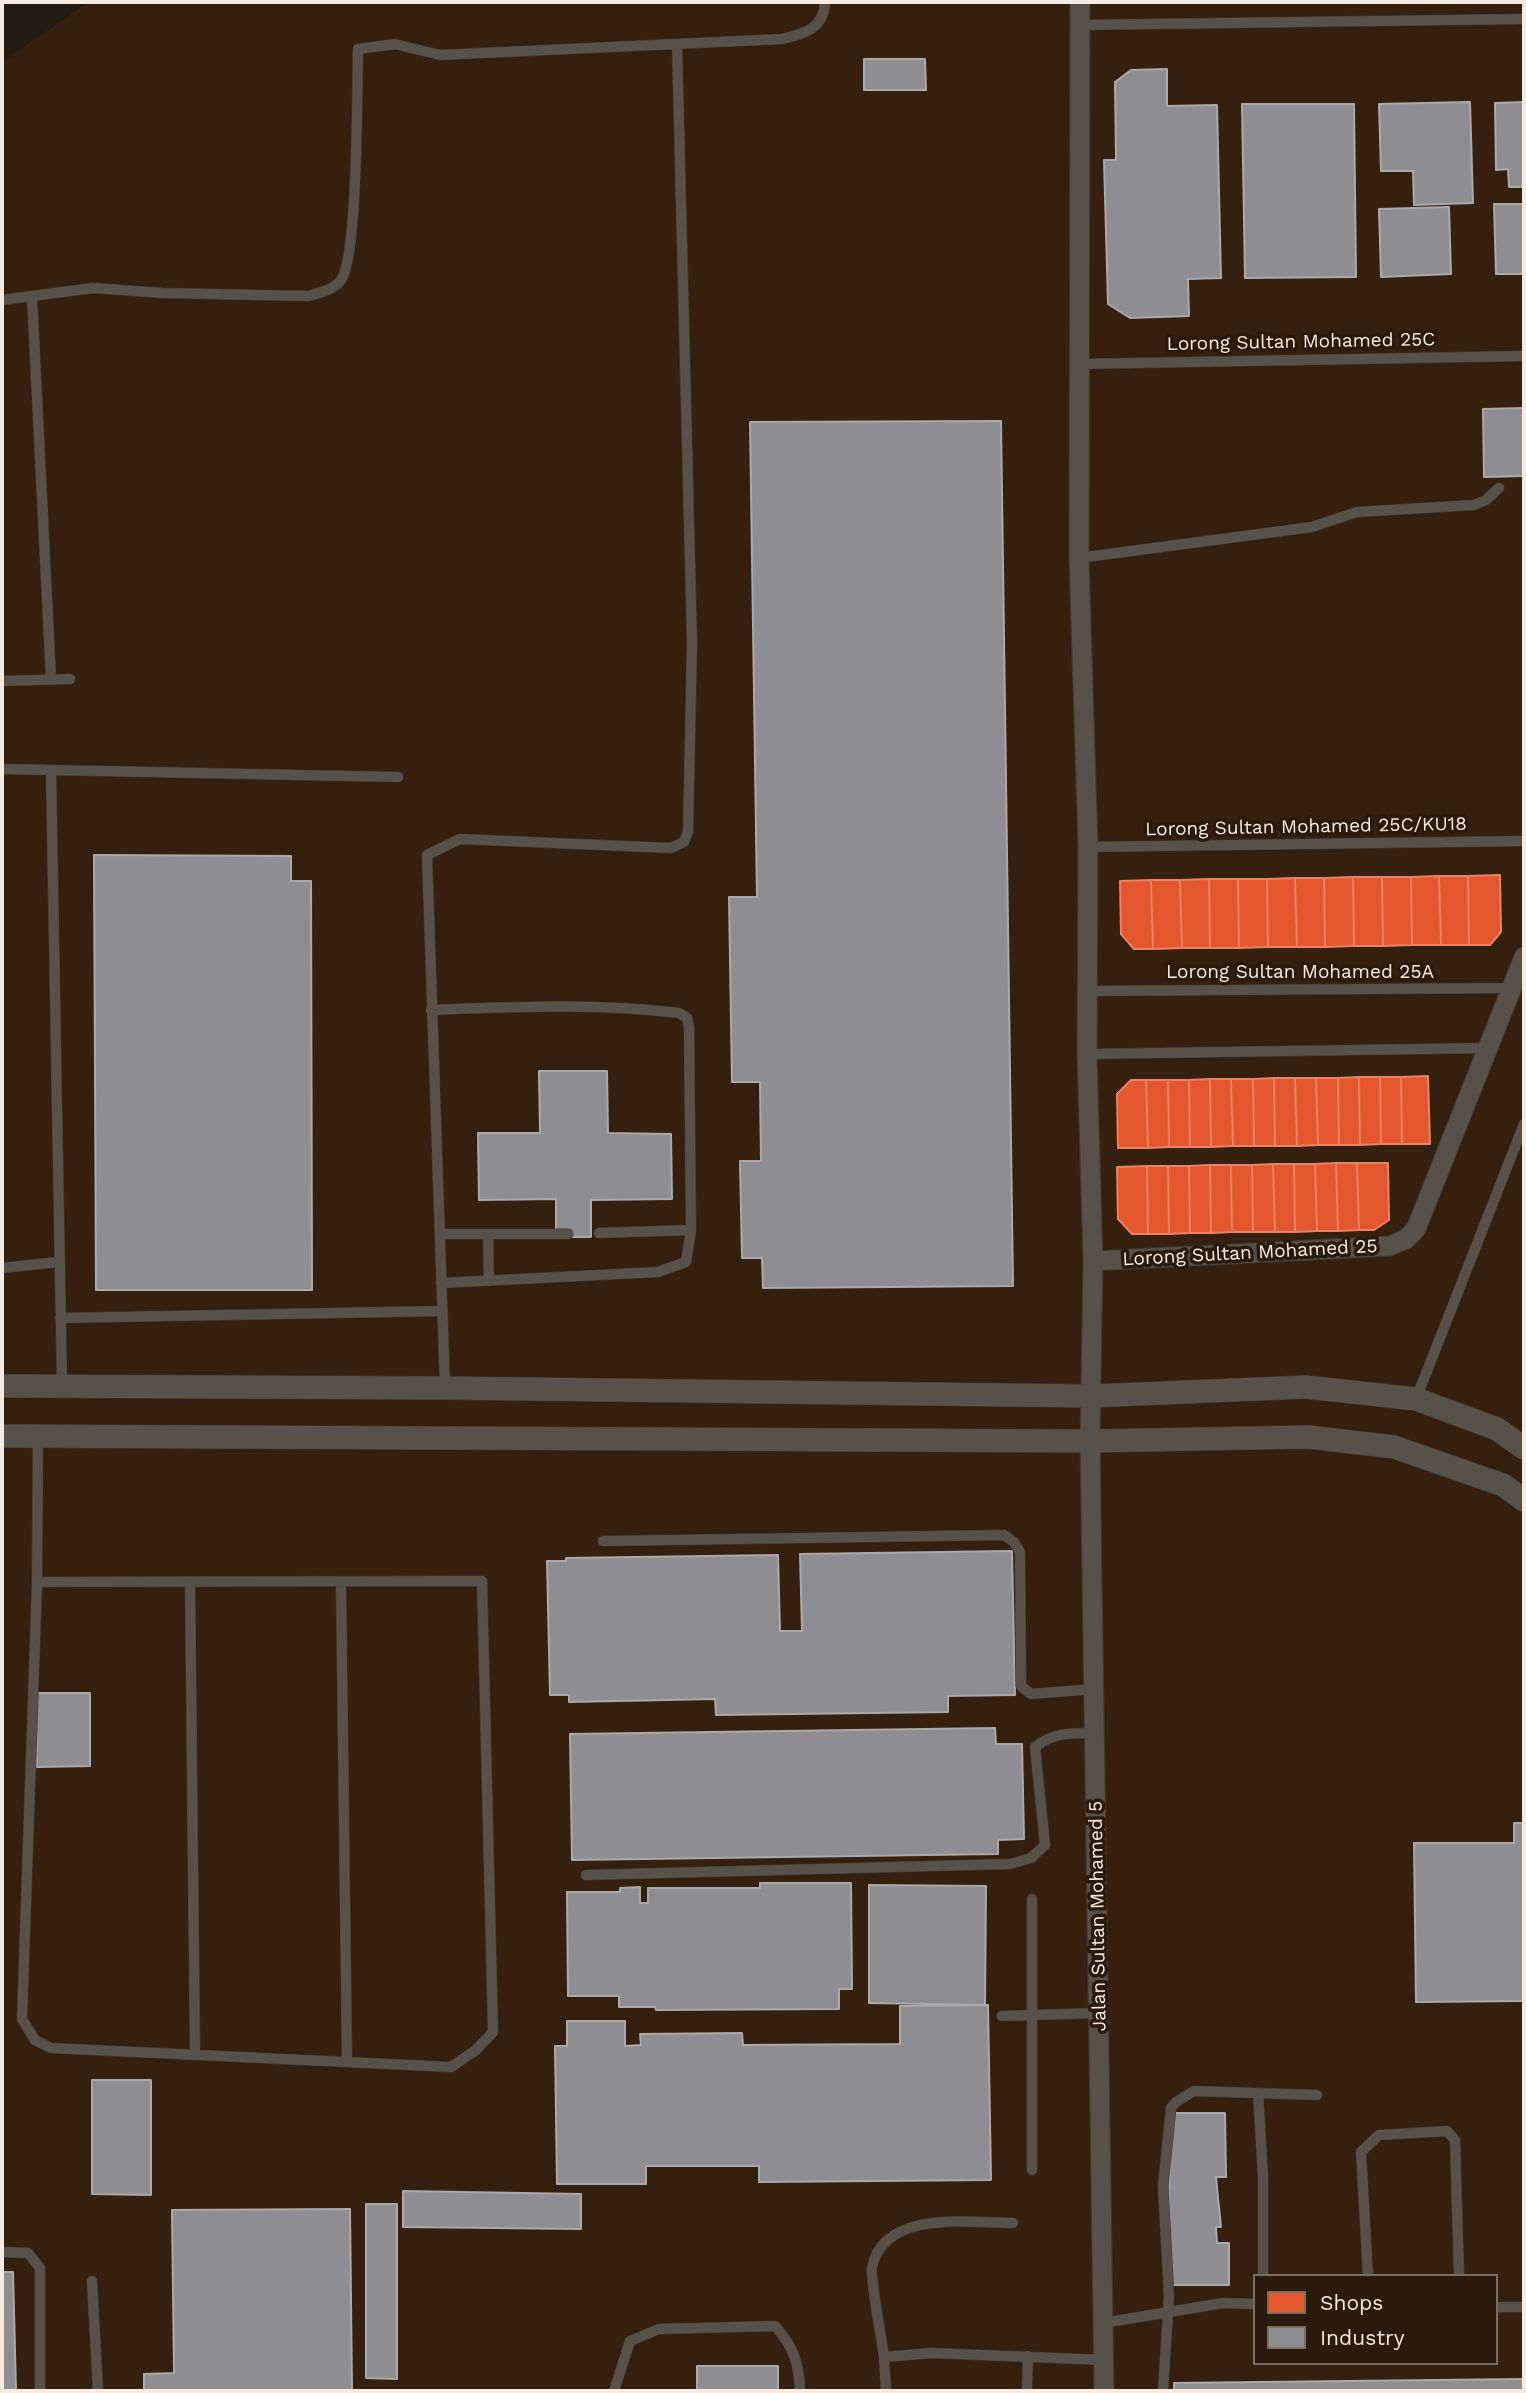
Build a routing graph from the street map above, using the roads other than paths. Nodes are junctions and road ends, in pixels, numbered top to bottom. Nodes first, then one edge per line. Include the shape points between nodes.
1 (825, 2) edge
2 (1080, 2) edge
3 (1524, 19) edge
4 (1080, 25) junction
5 (677, 44) junction
6 (32, 297) junction
7 (2, 300) edge
8 (1524, 355) edge
9 (1079, 364) junction
10 (1499, 488) dead end
11 (1079, 558) junction
12 (51, 679) junction
13 (70, 679) dead end
14 (2, 681) edge
15 (2, 769) edge
16 (51, 771) junction
17 (398, 777) dead end
18 (1524, 841) edge
19 (1088, 848) junction
20 (1524, 957) edge
21 (1511, 988) junction
22 (1088, 991) junction
23 (431, 1010) junction
24 (1488, 1048) junction
25 (1087, 1054) junction
26 (1524, 1124) edge
27 (691, 1230) junction
28 (599, 1233) dead end
29 (440, 1234) junction
30 (488, 1234) junction
31 (568, 1234) dead end
32 (1093, 1261) junction
33 (58, 1262) junction
34 (2, 1268) edge
35 (489, 1281) junction
36 (441, 1283) junction
37 (442, 1311) junction
38 (60, 1318) junction
39 (2, 1386) edge
40 (62, 1386) junction
41 (445, 1388) junction
42 (1091, 1396) junction
43 (1416, 1399) junction
44 (2, 1436) edge
45 (38, 1436) junction
46 (1090, 1441) junction
47 (1524, 1448) edge
48 (1524, 1500) edge
49 (603, 1541) dead end
50 (37, 1582) junction
51 (341, 1582) junction
52 (190, 1583) junction
53 (1094, 1689) junction
54 (1096, 1733) junction
55 (586, 1875) dead end
56 (1032, 1899) dead end
57 (1098, 2013) junction
58 (1034, 2015) junction
59 (1002, 2016) dead end
60 (195, 2055) junction
61 (347, 2062) junction
62 (1258, 2094) junction
63 (1317, 2095) dead end
64 (1032, 2170) dead end
65 (1013, 2223) dead end
66 (2, 2252) edge
67 (1263, 2274) edge
68 (1368, 2274) edge
69 (1459, 2274) edge
70 (92, 2281) dead end
71 (1253, 2304) edge
72 (1498, 2307) edge
73 (1524, 2307) edge
74 (1167, 2314) junction
75 (1103, 2323) junction
76 (1027, 2356) junction
77 (884, 2357) junction
78 (1105, 2360) junction
79 (40, 2391) edge
80 (98, 2391) edge
81 (614, 2391) edge
82 (800, 2391) edge
83 (886, 2391) edge
84 (1027, 2391) edge
85 (1104, 2391) edge
86 (1163, 2391) edge

1 - 5 lane via 817,26 804,34
2 - 4 street, Jalan Sultan Mohamed 5
3 - 4 lane
4 - 9 street, Jalan Sultan Mohamed 5
5 - 6 lane via 440,55 396,44 358,49 353,207 346,272 340,283 308,296 93,288
5 - 23 lane via 692,643 688,832 684,842 671,848 460,839 427,855
6 - 7 lane
6 - 12 lane
8 - 9 lane, Lorong Sultan Mohamed 25C
9 - 11 street, Jalan Sultan Mohamed 5
10 - 11 lane via 1474,505 1357,512 1312,527
11 - 19 street, Jalan Sultan Mohamed 5
12 - 13 lane
12 - 14 lane
15 - 16 lane
16 - 17 lane
16 - 33 lane
18 - 19 lane, Lorong Sultan Mohamed 25C/KU18
19 - 22 street, Jalan Sultan Mohamed 5
20 - 21 street, Lorong Sultan Mohamed 25
21 - 22 lane, Lorong Sultan Mohamed 25A
21 - 24 street, Lorong Sultan Mohamed 25
22 - 25 street, Jalan Sultan Mohamed 5
23 - 27 lane via 582,1004 684,1015 689,1027
23 - 29 lane
24 - 25 lane
24 - 32 street, Lorong Sultan Mohamed 25 via 1416,1229 1406,1239 1390,1246
25 - 32 street, Jalan Sultan Mohamed 5
26 - 43 lane
27 - 28 lane
27 - 35 lane via 688,1259 668,1271
29 - 30 lane
29 - 36 lane
30 - 31 lane
30 - 35 lane
32 - 42 street, Jalan Sultan Mohamed 5
33 - 34 lane
33 - 38 lane
35 - 36 lane
36 - 37 lane
37 - 38 lane
37 - 41 lane
38 - 40 lane
39 - 40 street
40 - 41 street
41 - 42 street
42 - 43 street via 1306,1387
42 - 46 street, Jalan Sultan Mohamed 5
43 - 47 street via 1497,1429
44 - 45 street
45 - 46 street
45 - 50 lane
46 - 48 street via 1309,1437 1394,1447 1503,1485
46 - 53 street, Jalan Sultan Mohamed 5
49 - 53 lane via 1003,1535 1020,1552 1021,1686 1031,1694
50 - 52 lane
50 - 60 lane via 22,2019 35,2040 51,2048
51 - 52 lane
51 - 61 lane
51 - 61 lane via 482,1581 493,2032 451,2067
52 - 60 lane
53 - 54 street, Jalan Sultan Mohamed 5
54 - 55 lane via 1062,1733 1035,1747 1045,1845 1031,1858 1010,1864
54 - 57 street, Jalan Sultan Mohamed 5
56 - 58 lane
57 - 58 lane
57 - 75 street, Jalan Sultan Mohamed 5
58 - 59 lane
58 - 64 lane
60 - 61 lane
62 - 63 lane
62 - 67 lane
62 - 74 lane via 1194,2091 1171,2108 1163,2186
65 - 77 lane via 918,2223 889,2237 872,2267
66 - 79 lane via 28,2253 40,2268
68 - 69 lane via 1362,2152 1379,2136 1447,2131 1455,2140
70 - 80 lane
71 - 74 lane via 1223,2303
72 - 73 lane
74 - 75 lane
74 - 86 lane
75 - 78 street, Jalan Sultan Mohamed 5
76 - 77 lane via 932,2353
76 - 78 lane
76 - 84 lane
77 - 83 lane
78 - 85 street, Jalan Sultan Mohamed 5
81 - 82 lane via 630,2341 659,2329 775,2326 790,2343 799,2365

